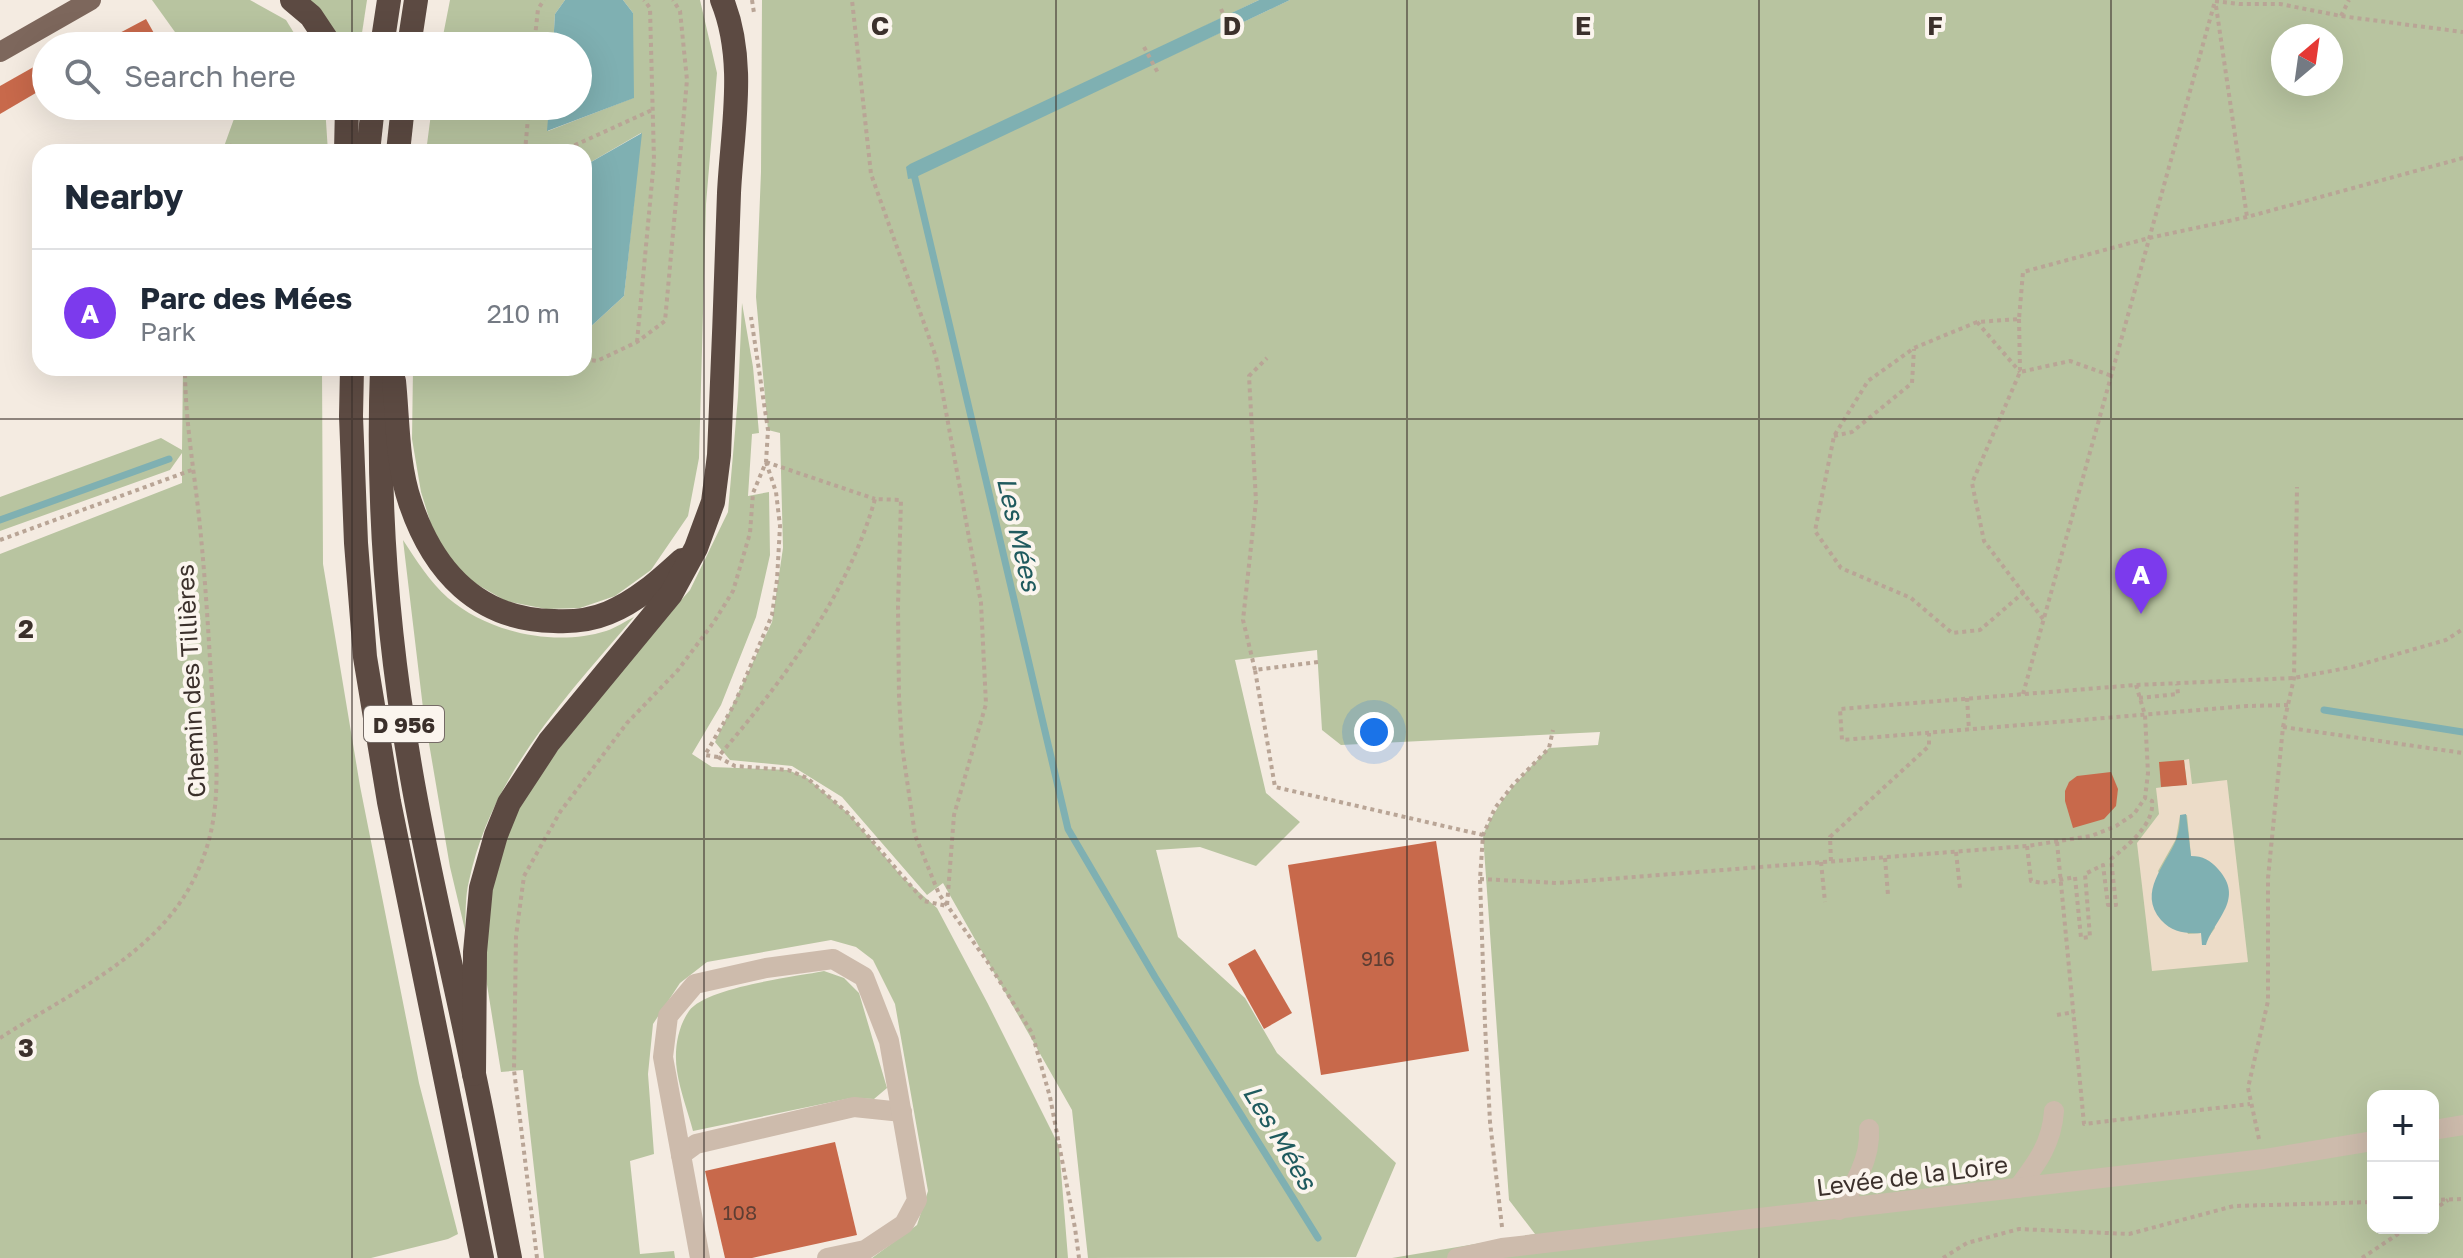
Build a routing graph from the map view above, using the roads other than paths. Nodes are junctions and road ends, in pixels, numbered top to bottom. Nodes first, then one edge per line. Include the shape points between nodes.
1 (91, 0) edge
2 (292, 0) edge
3 (389, 0) edge
4 (416, 0) edge
5 (722, 0) edge
6 (35, 32) edge
7 (322, 32) edge
8 (384, 32) edge
9 (411, 32) edge
10 (32, 34) edge
11 (0, 52) edge
12 (347, 120) edge
13 (371, 120) edge
14 (401, 120) edge
15 (346, 144) edge
16 (369, 144) edge
17 (399, 144) edge
18 (352, 376) edge
19 (382, 376) edge
20 (394, 376) edge
21 (696, 548) junction
22 (474, 1074) junction
23 (2054, 1111) dead end
24 (902, 1112) junction
25 (2463, 1125) edge
26 (1869, 1129) dead end
27 (2439, 1129) edge
28 (2367, 1142) edge
29 (681, 1155) junction
30 (2018, 1188) junction
31 (1839, 1210) junction
32 (482, 1258) edge
33 (510, 1258) edge
34 (700, 1258) edge
35 (827, 1258) edge
36 (1457, 1258) edge

1 - 6 main road
2 - 7 highway
3 - 8 highway
4 - 9 highway
5 - 21 highway, D 956 via 737,78 719,455 713,502
10 - 11 main road
12 - 15 highway
13 - 16 highway
14 - 17 highway
18 - 32 highway, D 956 via 365,657 389,802
19 - 22 highway, D 956 via 384,538 392,632 409,759
20 - 21 highway, D 956 via 402,463 422,533 455,582 481,602 537,621 573,622 605,615 633,601
21 - 22 highway, D 956 via 671,594 549,742 509,803 481,888
22 - 33 highway, D 956
23 - 30 street via 2049,1141
24 - 29 street via 854,1107 696,1144
24 - 29 street via 889,1041 864,977 833,959 766,968 695,984 668,1016 663,1057
24 - 35 street via 917,1200 904,1224 865,1250
25 - 27 street
26 - 31 street via 1861,1168
28 - 30 street, Levée de la Loire
29 - 34 street
30 - 31 street, Levée de la Loire
31 - 36 street, Levée de la Loire via 1502,1248

